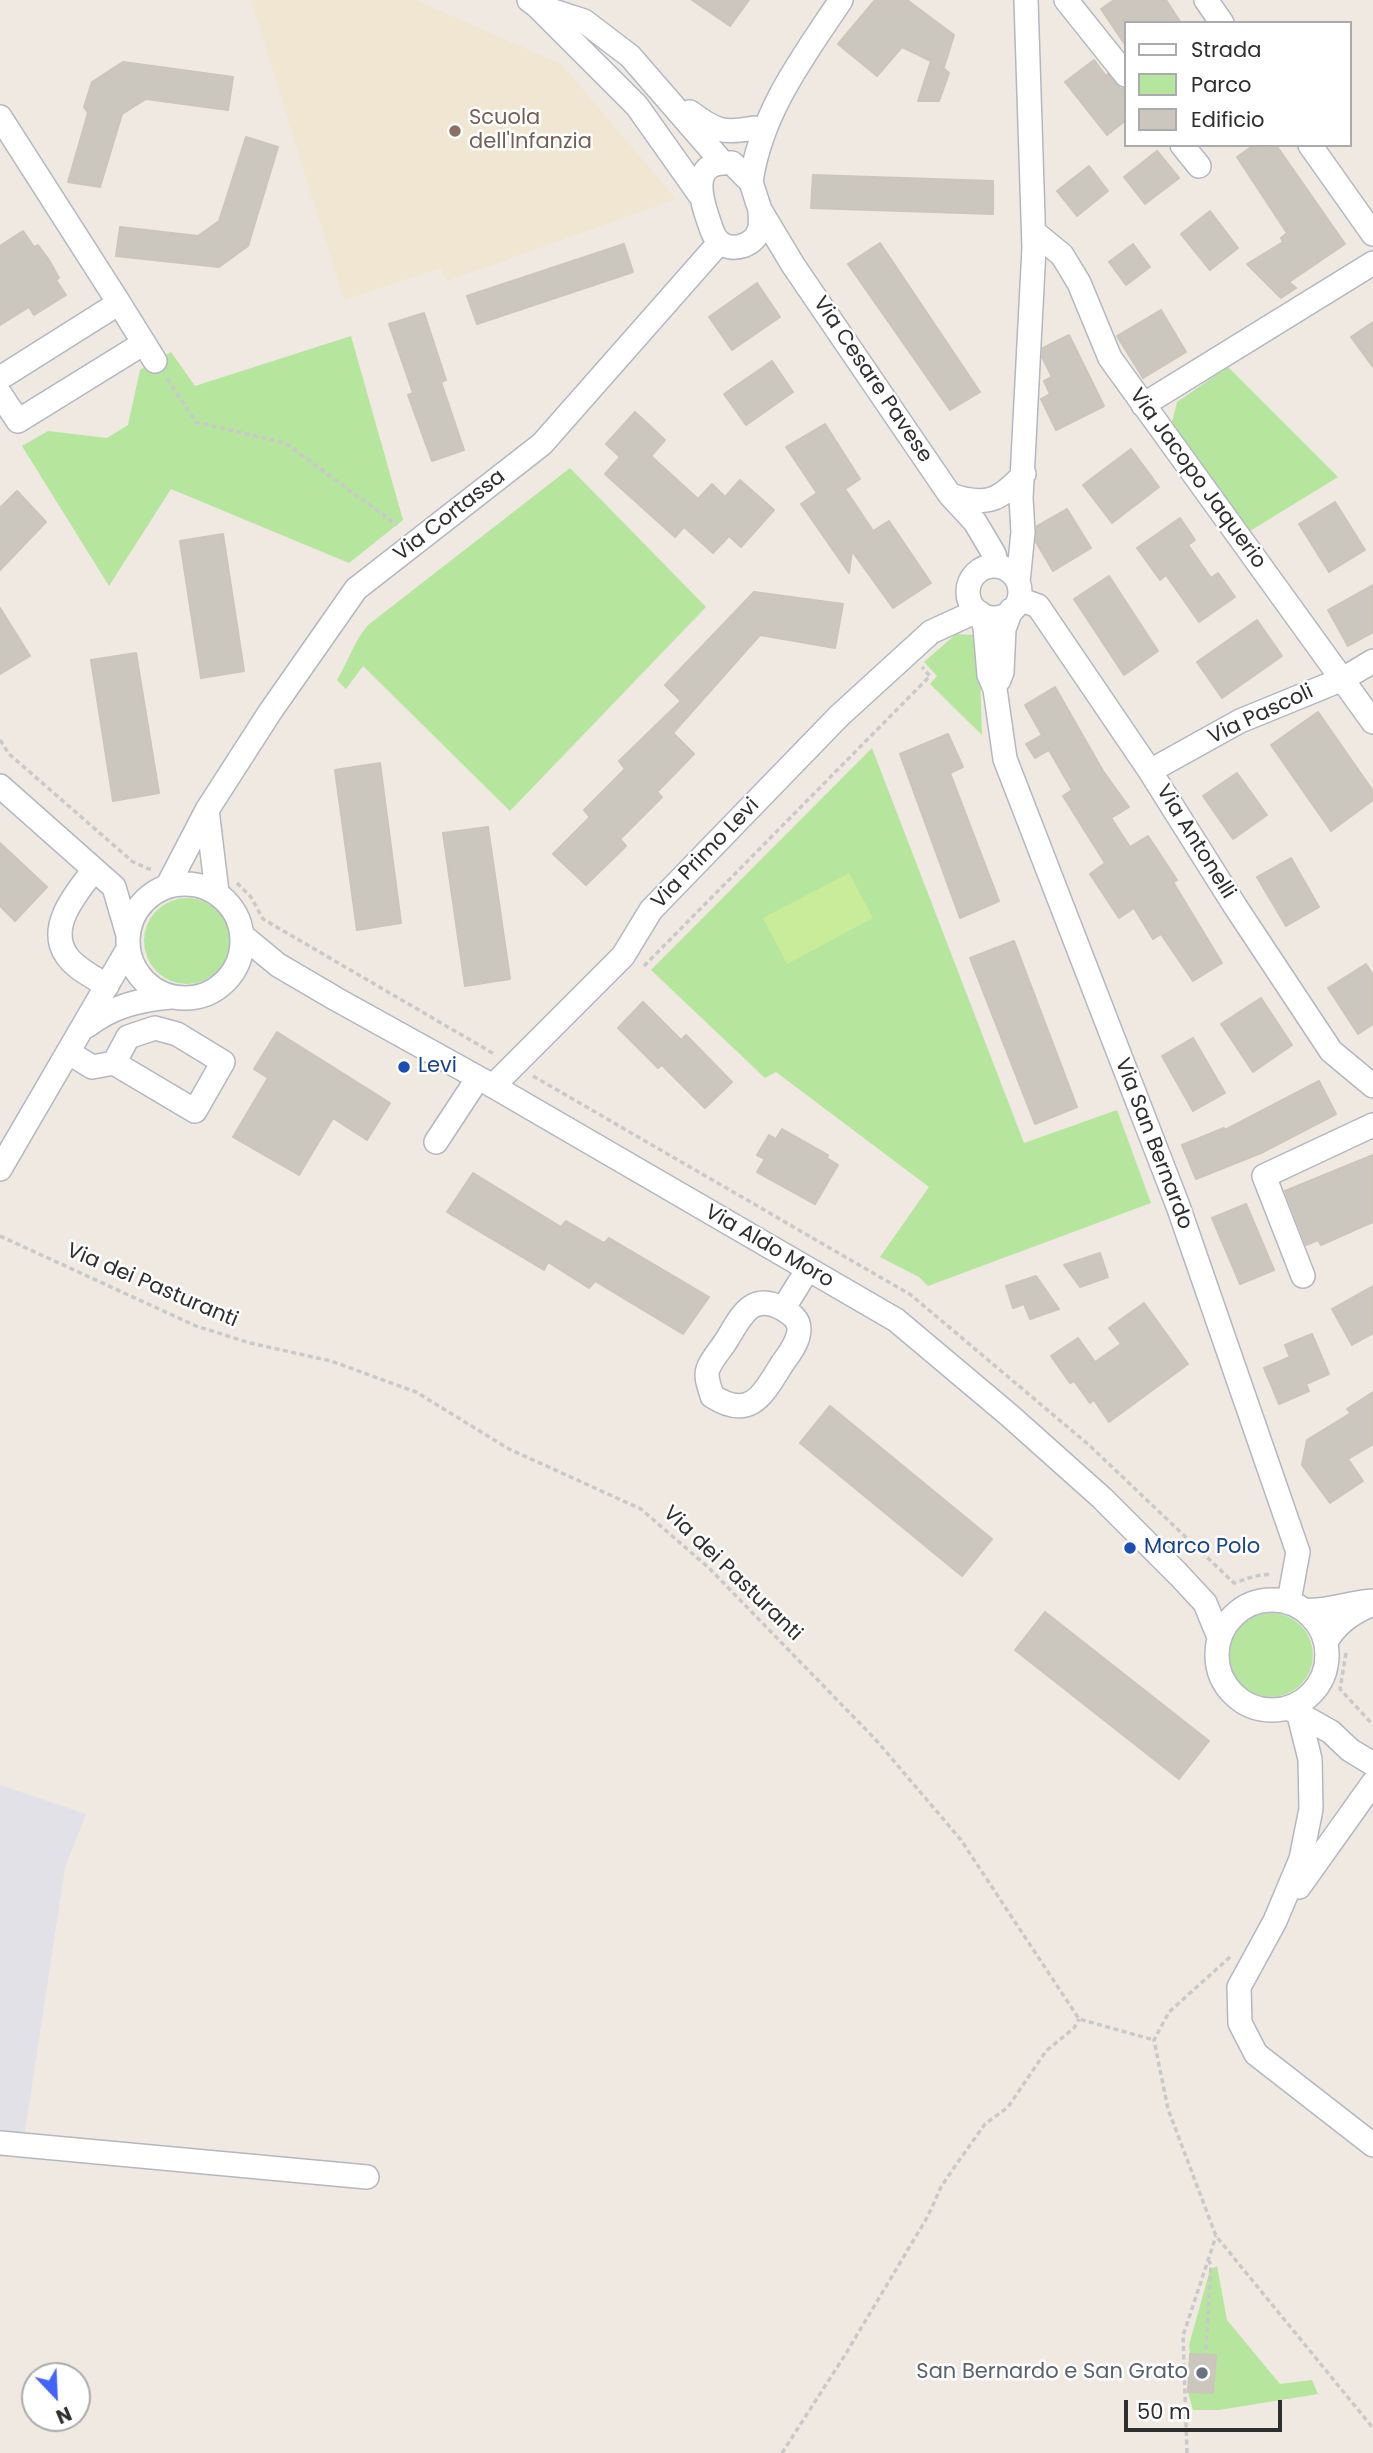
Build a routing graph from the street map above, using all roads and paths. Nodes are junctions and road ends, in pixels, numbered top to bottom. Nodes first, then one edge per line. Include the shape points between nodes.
1 (841, 0) edge
2 (1026, 0) edge
3 (1066, 0) edge
4 (1206, 0) edge
5 (532, 2) edge
6 (1221, 21) edge
7 (1124, 72) edge
8 (657, 87) junction
9 (772, 109) junction
10 (0, 117) edge
11 (754, 128) junction
12 (1184, 147) edge
13 (1311, 147) edge
14 (727, 162) junction
15 (1199, 166) dead end
16 (751, 182) junction
17 (700, 195) junction
18 (760, 210) junction
19 (1034, 232) junction
20 (1373, 234) edge
21 (726, 245) junction
22 (1373, 263) edge
23 (793, 265) junction
24 (119, 303) junction
25 (149, 352) junction
26 (0, 378) edge
27 (0, 394) edge
28 (1143, 405) junction
29 (1024, 474) junction
30 (950, 495) junction
31 (397, 525) dead end
32 (999, 583) junction
33 (978, 612) junction
34 (931, 632) junction
35 (909, 653) junction
36 (1373, 661) edge
37 (1343, 679) junction
38 (995, 689) junction
39 (1373, 722) edge
40 (0, 740) edge
41 (1150, 771) junction
42 (0, 786) edge
43 (207, 810) junction
44 (94, 870) junction
45 (167, 881) junction
46 (114, 887) junction
47 (217, 892) junction
48 (243, 936) junction
49 (128, 942) junction
50 (278, 965) junction
51 (237, 966) junction
52 (641, 970) dead end
53 (107, 986) junction
54 (171, 997) junction
55 (73, 1042) junction
56 (114, 1063) dead end
57 (540, 1073) dead end
58 (535, 1078) dead end
59 (485, 1082) junction
60 (1373, 1086) edge
61 (1373, 1125) edge
62 (436, 1142) dead end
63 (0, 1170) edge
64 (0, 1236) edge
65 (808, 1269) junction
66 (1303, 1276) dead end
67 (783, 1309) junction
68 (1373, 1602) edge
69 (1205, 1603) junction
70 (1297, 1606) junction
71 (1239, 1609) junction
72 (1219, 1636) junction
73 (1326, 1642) junction
74 (1316, 1688) junction
75 (1293, 1712) junction
76 (1331, 1732) junction
77 (1373, 1764) edge
78 (1373, 1783) edge
79 (1275, 1921) junction
80 (1235, 1953) dead end
81 (1079, 2020) junction
82 (1154, 2040) junction
83 (0, 2143) edge
84 (1373, 2145) edge
85 (367, 2177) dead end
86 (1216, 2236) junction
87 (1208, 2259) junction
88 (1206, 2349) dead end
89 (1373, 2428) edge
90 (782, 2453) edge
91 (1187, 2453) edge

1 - 9 street
2 - 19 street
3 - 7 street
4 - 6 street
5 - 8 street, Via Cesare Pavese via 584,21 629,56
5 - 17 street, Via Cesare Pavese via 637,106
8 - 11 street via 717,130
8 - 14 street, Via Cesare Pavese
9 - 11 street
9 - 16 street via 755,154
10 - 24 street
11 - 14 street
12 - 15 street
13 - 20 street
14 - 16 street, Via Cesare Pavese
14 - 17 street via 708,167
16 - 18 street, Via Cesare Pavese
17 - 21 street, Via Cesare Pavese via 714,237
18 - 21 street via 761,226 755,239 746,245
18 - 23 street, Via Cesare Pavese
19 - 28 street, Via Jacopo Jaquerio via 1062,255 1079,283 1110,358
19 - 29 street
21 - 23 street
21 - 43 street, Via Cortassa via 542,444 356,589
22 - 28 street
23 - 30 street, Via Cesare Pavese
24 - 25 street
24 - 26 street
25 - 27 street via 18,421
25 - 31 path via 196,422 285,443
28 - 37 street, Via Jacopo Jaquerio
29 - 30 street via 1007,493 990,501 970,502
29 - 32 street via 1023,532
30 - 32 street, Via Cesare Pavese via 975,522 994,554
32 - 33 street, Via San Bernardo via 968,597
32 - 33 street via 1001,616 992,618
32 - 34 street, Via Primo Levi via 937,619
32 - 38 street, Via San Bernardo via 1004,629 1002,671
32 - 41 street, Via Antonelli via 1038,607
33 - 34 street, Via Primo Levi
33 - 38 street, Via San Bernardo
34 - 35 street, Via Primo Levi
35 - 52 path via 930,676
35 - 59 street, Via Primo Levi via 839,716 651,910 623,956
36 - 37 street, Via Pascoli
37 - 39 street, Via Jacopo Jaquerio
37 - 41 street, Via Pascoli via 1240,721
38 - 70 street, Via San Bernardo via 1004,759 1178,1206 1298,1552
40 - 45 path via 9,754 133,862
41 - 60 street, Via Antonelli via 1331,1051
42 - 44 street
43 - 45 street, Via Cortassa
43 - 47 street
44 - 46 street
44 - 53 street via 69,903 60,943 68,957
45 - 46 street
45 - 47 street
45 - 49 street via 137,909
46 - 49 street
47 - 48 street via 238,916
48 - 50 street, Via Aldo Moro
48 - 51 street
49 - 53 street
49 - 54 street via 142,979
50 - 51 street
50 - 59 street, Via Aldo Moro
51 - 54 street via 226,982 209,993
53 - 55 street
54 - 55 street via 123,1004 101,1015
55 - 56 street via 92,1067
55 - 63 street
57 - 58 path
59 - 62 street, Via Primo Levi
59 - 65 street, Via Aldo Moro
61 - 66 street via 1264,1176
64 - 81 path, Via dei Pasturanti via 197,1326 331,1361 416,1392 509,1449 641,1509 709,1568 876,1740 961,1840
65 - 67 street
65 - 69 street, Via Aldo Moro via 896,1320 1009,1415 1102,1499
67 - 67 street via 770,1302 746,1310 708,1369 712,1396 727,1405 745,1406 761,1396 795,1344 799,1329 794,1316
68 - 70 street via 1319,1611
68 - 73 street via 1332,1631
69 - 71 street
69 - 72 street, Via Aldo Moro
70 - 71 street via 1272,1599
70 - 73 street via 1319,1624
71 - 72 street
72 - 75 street via 1218,1671 1238,1699 1253,1707
73 - 74 street via 1328,1658
74 - 75 street
74 - 76 street
75 - 76 street
75 - 79 street via 1310,1759 1311,1808 1301,1859
76 - 77 street
78 - 79 street
79 - 84 street via 1239,1987 1240,2023 1256,2054
80 - 82 path via 1169,2012
81 - 82 path
81 - 90 path via 1046,2051 1008,2107 985,2124 953,2169
82 - 86 path via 1168,2109
83 - 85 street
86 - 87 path
86 - 89 path
87 - 88 path
87 - 91 path via 1183,2336

